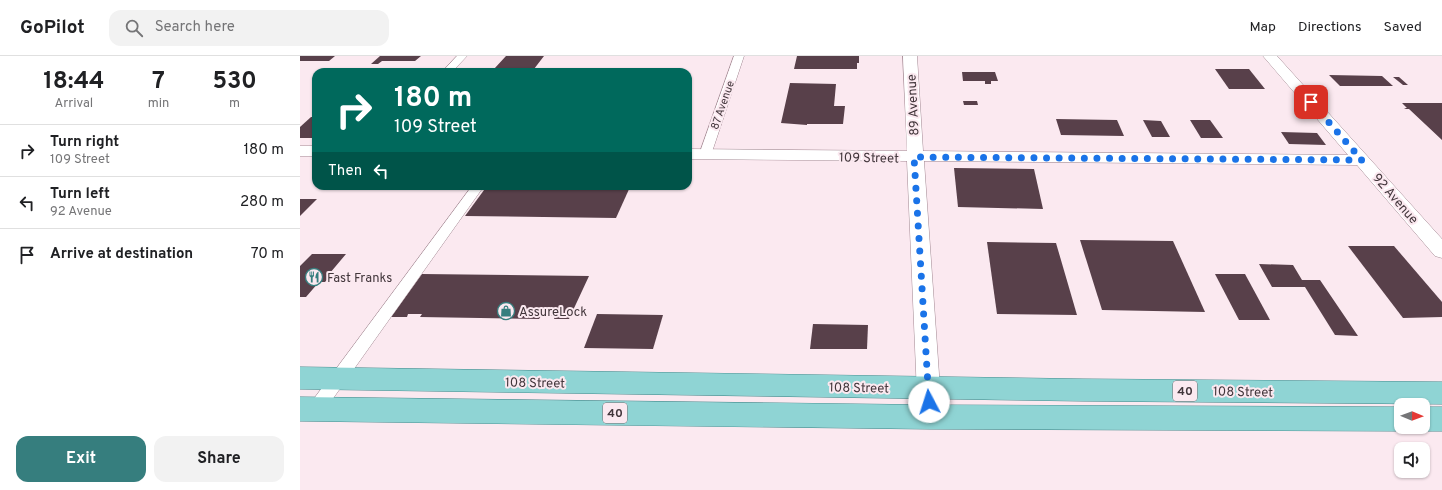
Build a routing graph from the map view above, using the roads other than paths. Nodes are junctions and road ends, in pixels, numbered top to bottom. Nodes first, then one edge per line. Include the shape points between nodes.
1 (462, 56) edge
2 (739, 56) edge
3 (910, 56) edge
4 (1270, 56) edge
5 (450, 68) edge
6 (300, 151) edge
7 (312, 151) edge
8 (692, 154) edge
9 (705, 155) junction
10 (914, 157) junction
11 (1362, 160) junction
12 (475, 190) edge
13 (1442, 251) edge
14 (300, 378) edge
15 (337, 379) junction
16 (927, 388) junction
17 (1442, 393) edge
18 (308, 409) edge
19 (930, 417) junction
20 (1394, 419) edge
21 (1430, 419) edge
22 (1442, 419) edge

1 - 5 street
2 - 9 street, 87 Avenue
3 - 10 street, 89 Avenue
4 - 11 street, 92 Avenue
6 - 7 street
8 - 9 street, 109 Street
9 - 10 street, 109 Street
10 - 11 street, 109 Street
10 - 16 street, 89 Avenue
11 - 13 street, 92 Avenue
12 - 15 street
14 - 15 main road, 108 Street / 40
15 - 16 main road, 108 Street / 40
15 - 18 street
16 - 17 main road, 108 Street / 40
16 - 19 street, 89 Avenue
18 - 19 main road, 108 Street / 40
19 - 20 main road, 108 Street / 40
21 - 22 main road

